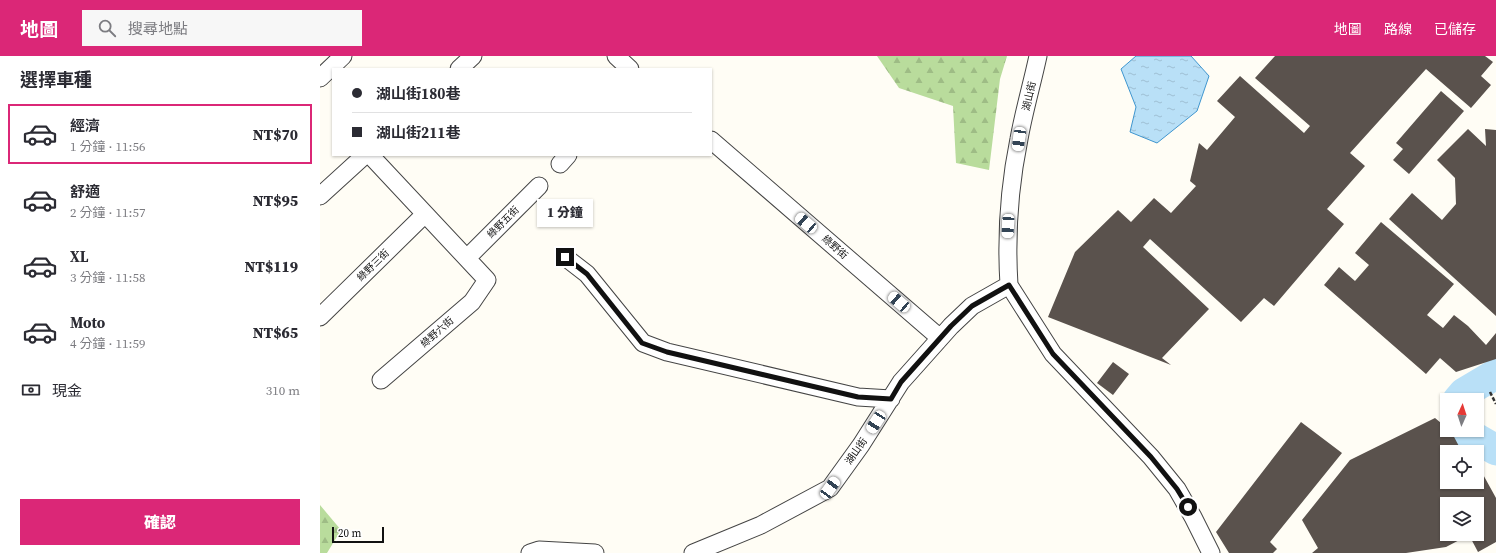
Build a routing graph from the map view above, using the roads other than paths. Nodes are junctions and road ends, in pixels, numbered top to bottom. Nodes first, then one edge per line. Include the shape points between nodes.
1 (343, 56) edge
2 (473, 56) edge
3 (616, 56) edge
4 (1038, 56) edge
5 (460, 68) edge
6 (629, 68) edge
7 (320, 78) edge
8 (712, 141) edge
9 (364, 156) edge
10 (371, 156) edge
11 (539, 186) dead end
12 (320, 196) edge
13 (425, 214) junction
14 (565, 257) dead end
15 (467, 258) junction
16 (1009, 285) junction
17 (320, 317) edge
18 (940, 338) junction
19 (381, 380) dead end
20 (891, 399) junction
21 (530, 553) edge
22 (595, 553) edge
23 (693, 553) edge
24 (1211, 553) edge

1 - 7 street
2 - 5 street
3 - 6 street
4 - 16 street, 湖山街 via 1019,139 1010,200 1007,252
8 - 18 street, 綠野街
9 - 12 street
10 - 13 street
11 - 15 street, 綠野五街
13 - 15 street
13 - 17 street, 綠野三街
14 - 20 street via 587,274 642,343 667,352 858,397
15 - 19 street, 綠野六街 via 487,280 472,302
16 - 18 street, 湖山街 via 972,306
16 - 24 street via 1053,354 1151,457 1177,489
18 - 20 street, 湖山街 via 901,382
20 - 23 street, 湖山街 via 830,488 761,525
21 - 22 street via 539,550

